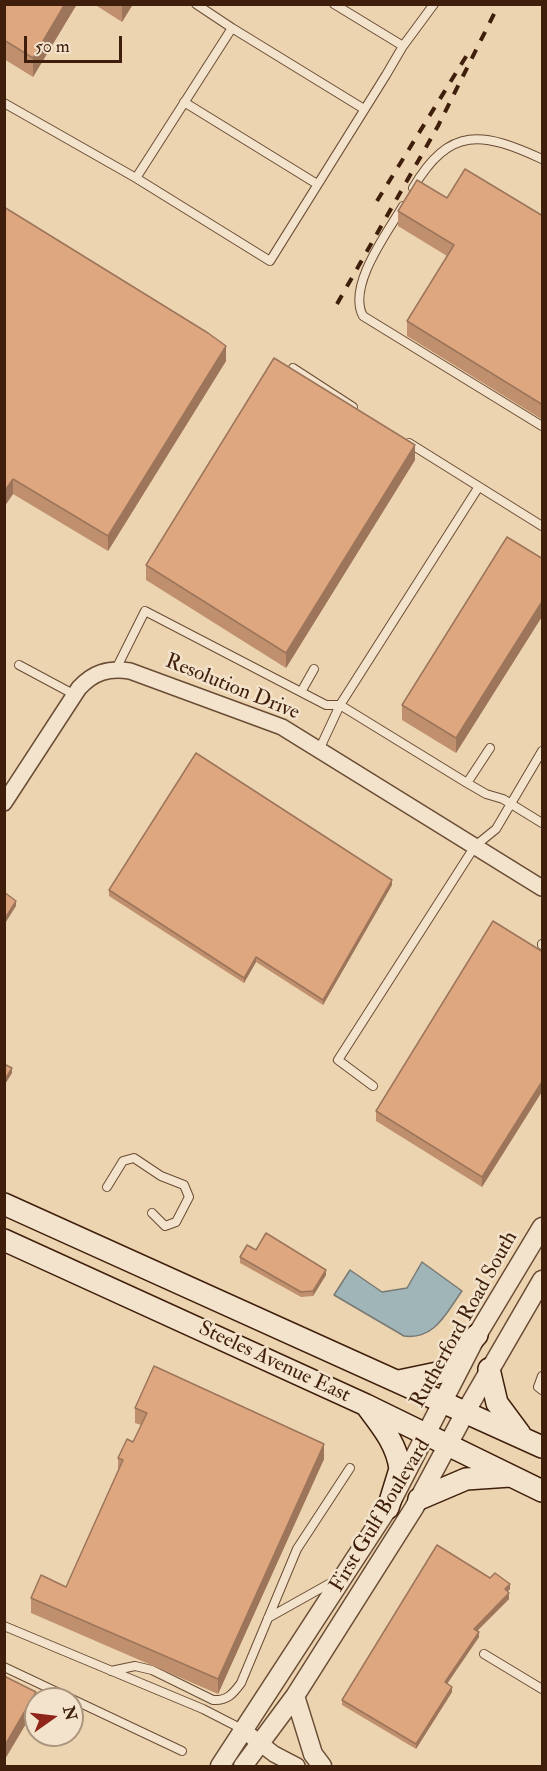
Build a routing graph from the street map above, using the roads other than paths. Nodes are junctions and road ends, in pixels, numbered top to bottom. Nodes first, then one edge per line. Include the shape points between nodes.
1 (196, 4) edge
2 (334, 4) edge
3 (434, 4) edge
4 (232, 28) junction
5 (403, 46) junction
6 (184, 102) junction
7 (4, 104) edge
8 (364, 109) junction
9 (543, 159) edge
10 (136, 178) junction
11 (317, 184) junction
12 (293, 368) edge
13 (361, 412) edge
14 (543, 426) edge
15 (400, 437) edge
16 (478, 488) junction
17 (543, 526) edge
18 (20, 665) dead end
19 (116, 669) junction
20 (314, 669) dead end
21 (301, 692) junction
22 (75, 695) junction
23 (340, 705) junction
24 (490, 748) dead end
25 (319, 750) junction
26 (543, 751) edge
27 (467, 783) junction
28 (4, 803) edge
29 (510, 803) junction
30 (543, 823) edge
31 (475, 846) junction
32 (543, 888) edge
33 (373, 1086) dead end
34 (108, 1187) dead end
35 (4, 1204) edge
36 (152, 1213) dead end
37 (543, 1227) edge
38 (4, 1240) edge
39 (543, 1280) edge
40 (477, 1335) junction
41 (489, 1370) junction
42 (543, 1376) edge
43 (399, 1381) junction
44 (543, 1390) edge
45 (443, 1401) junction
46 (366, 1406) junction
47 (466, 1411) junction
48 (427, 1435) junction
49 (522, 1437) junction
50 (450, 1446) junction
51 (543, 1447) edge
52 (350, 1467) dead end
53 (510, 1476) junction
54 (543, 1491) edge
55 (419, 1499) junction
56 (388, 1508) junction
57 (346, 1574) junction
58 (268, 1618) junction
59 (4, 1626) edge
60 (484, 1654) dead end
61 (4, 1667) edge
62 (111, 1671) junction
63 (543, 1689) edge
64 (295, 1696) junction
65 (243, 1730) junction
66 (260, 1743) junction
67 (182, 1751) dead end
68 (220, 1767) edge
69 (243, 1767) edge
70 (297, 1767) edge
71 (322, 1767) edge

1 - 4 lane
2 - 5 lane
3 - 5 lane
4 - 6 lane
4 - 8 lane
5 - 8 lane
6 - 10 lane
6 - 11 lane
7 - 10 lane
8 - 11 lane
9 - 14 lane via 484,138 461,140 438,154 422,172 369,265 358,305 363,316 382,329
10 - 11 lane via 270,261
12 - 13 lane
15 - 16 lane
16 - 17 lane
16 - 23 lane
18 - 22 lane
19 - 21 lane via 145,611
19 - 22 street via 89,678
19 - 25 street, Resolution Drive via 282,727
20 - 21 lane
21 - 23 lane via 326,705
22 - 28 street
23 - 25 lane
23 - 27 lane
24 - 27 lane
25 - 31 street, Resolution Drive
26 - 29 lane
27 - 29 lane
29 - 30 lane
29 - 31 lane via 496,829
31 - 32 street, Resolution Drive
31 - 33 lane via 338,1060
34 - 36 lane via 123,1161 134,1158 161,1176 184,1185 189,1197 176,1222 165,1226
35 - 43 main road, Steeles Avenue East
37 - 40 street, Rutherford Road South
38 - 46 main road, Steeles Avenue East
39 - 41 street, First Gulf Boulevard
40 - 43 main road via 442,1372
40 - 45 street, Rutherford Road South
41 - 47 street, First Gulf Boulevard
41 - 49 main road via 497,1403
42 - 44 lane via 538,1387
43 - 45 main road, Steeles Avenue East
45 - 47 main road, Steeles Avenue East
45 - 48 street, Rutherford Road South
46 - 48 main road, Steeles Avenue East
46 - 56 main road via 393,1442 399,1463
47 - 49 main road, Steeles Avenue East
47 - 50 street, First Gulf Boulevard
48 - 50 main road, Steeles Avenue East
48 - 56 street, First Gulf Boulevard
49 - 51 main road, Steeles Avenue East
50 - 53 main road, Steeles Avenue East
50 - 55 street, First Gulf Boulevard
52 - 58 lane via 297,1549
53 - 54 main road, Steeles Avenue East
53 - 55 main road via 466,1479
55 - 64 street, First Gulf Boulevard
56 - 57 street, First Gulf Boulevard
57 - 58 lane
57 - 65 street, First Gulf Boulevard
58 - 62 lane via 241,1683 233,1694 221,1700 213,1700 152,1670 135,1666
59 - 62 lane
60 - 63 lane
61 - 67 lane
62 - 65 lane via 203,1708
64 - 66 street, First Gulf Boulevard
64 - 71 street via 313,1754
65 - 66 street
65 - 68 street, First Gulf Boulevard
66 - 69 street, First Gulf Boulevard
66 - 70 street

